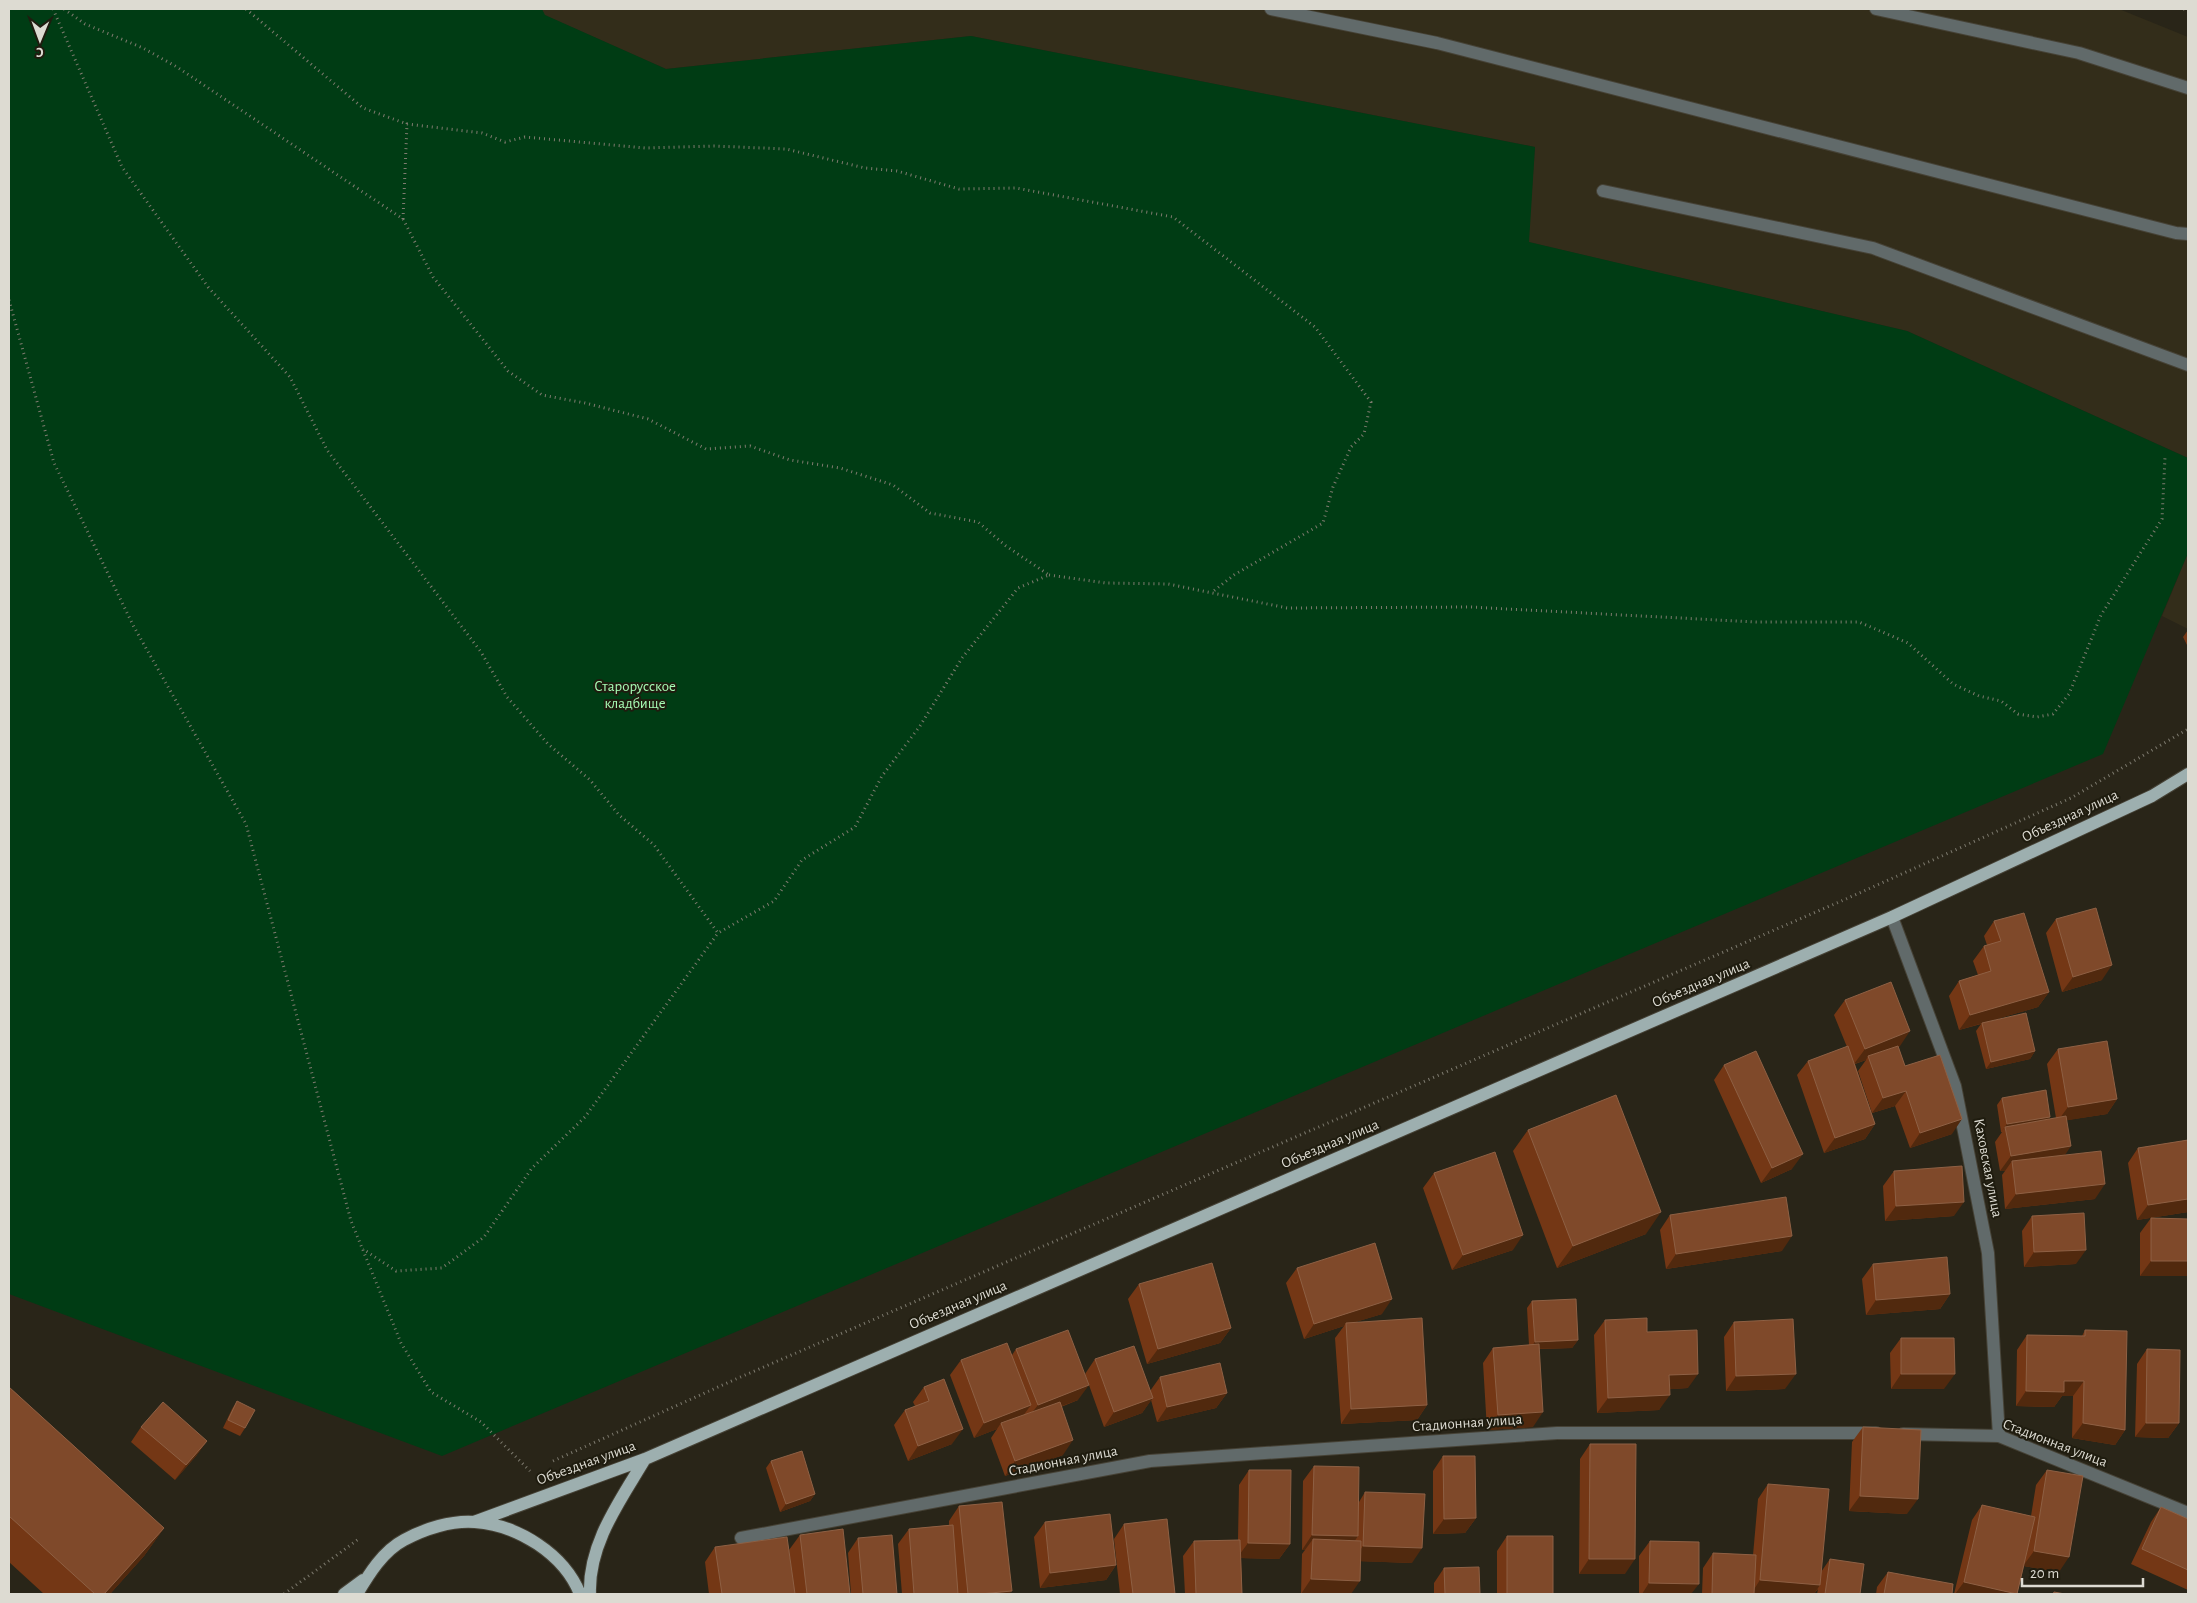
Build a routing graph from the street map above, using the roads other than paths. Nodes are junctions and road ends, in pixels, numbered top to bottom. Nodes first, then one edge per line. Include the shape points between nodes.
1 (1271, 9) edge
2 (1876, 9) edge
3 (2188, 88) edge
4 (1603, 191) dead end
5 (2188, 234) edge
6 (2188, 365) edge
7 (2188, 774) edge
8 (1892, 917) junction
9 (1998, 1436) junction
10 (645, 1459) junction
11 (2188, 1513) edge
12 (474, 1522) junction
13 (742, 1538) dead end
14 (367, 1577) junction
15 (344, 1594) edge
16 (357, 1594) edge
17 (580, 1594) edge
18 (590, 1594) edge

1 - 5 street via 1437,43
2 - 3 street via 2079,53
4 - 6 street via 1873,248
7 - 8 main road, Объездная улица via 2152,796
8 - 9 street, Каховская улица via 1955,1086 1988,1254
8 - 10 main road, Объездная улица
9 - 11 street, Стадионная улица
9 - 13 street, Стадионная улица via 1819,1432 1557,1433 1150,1461
10 - 12 main road, Объездная улица
10 - 18 main road via 596,1548 589,1582
12 - 14 main road via 432,1528 403,1540
12 - 17 main road via 490,1524 529,1538 552,1555 574,1579
14 - 15 main road
14 - 16 main road

